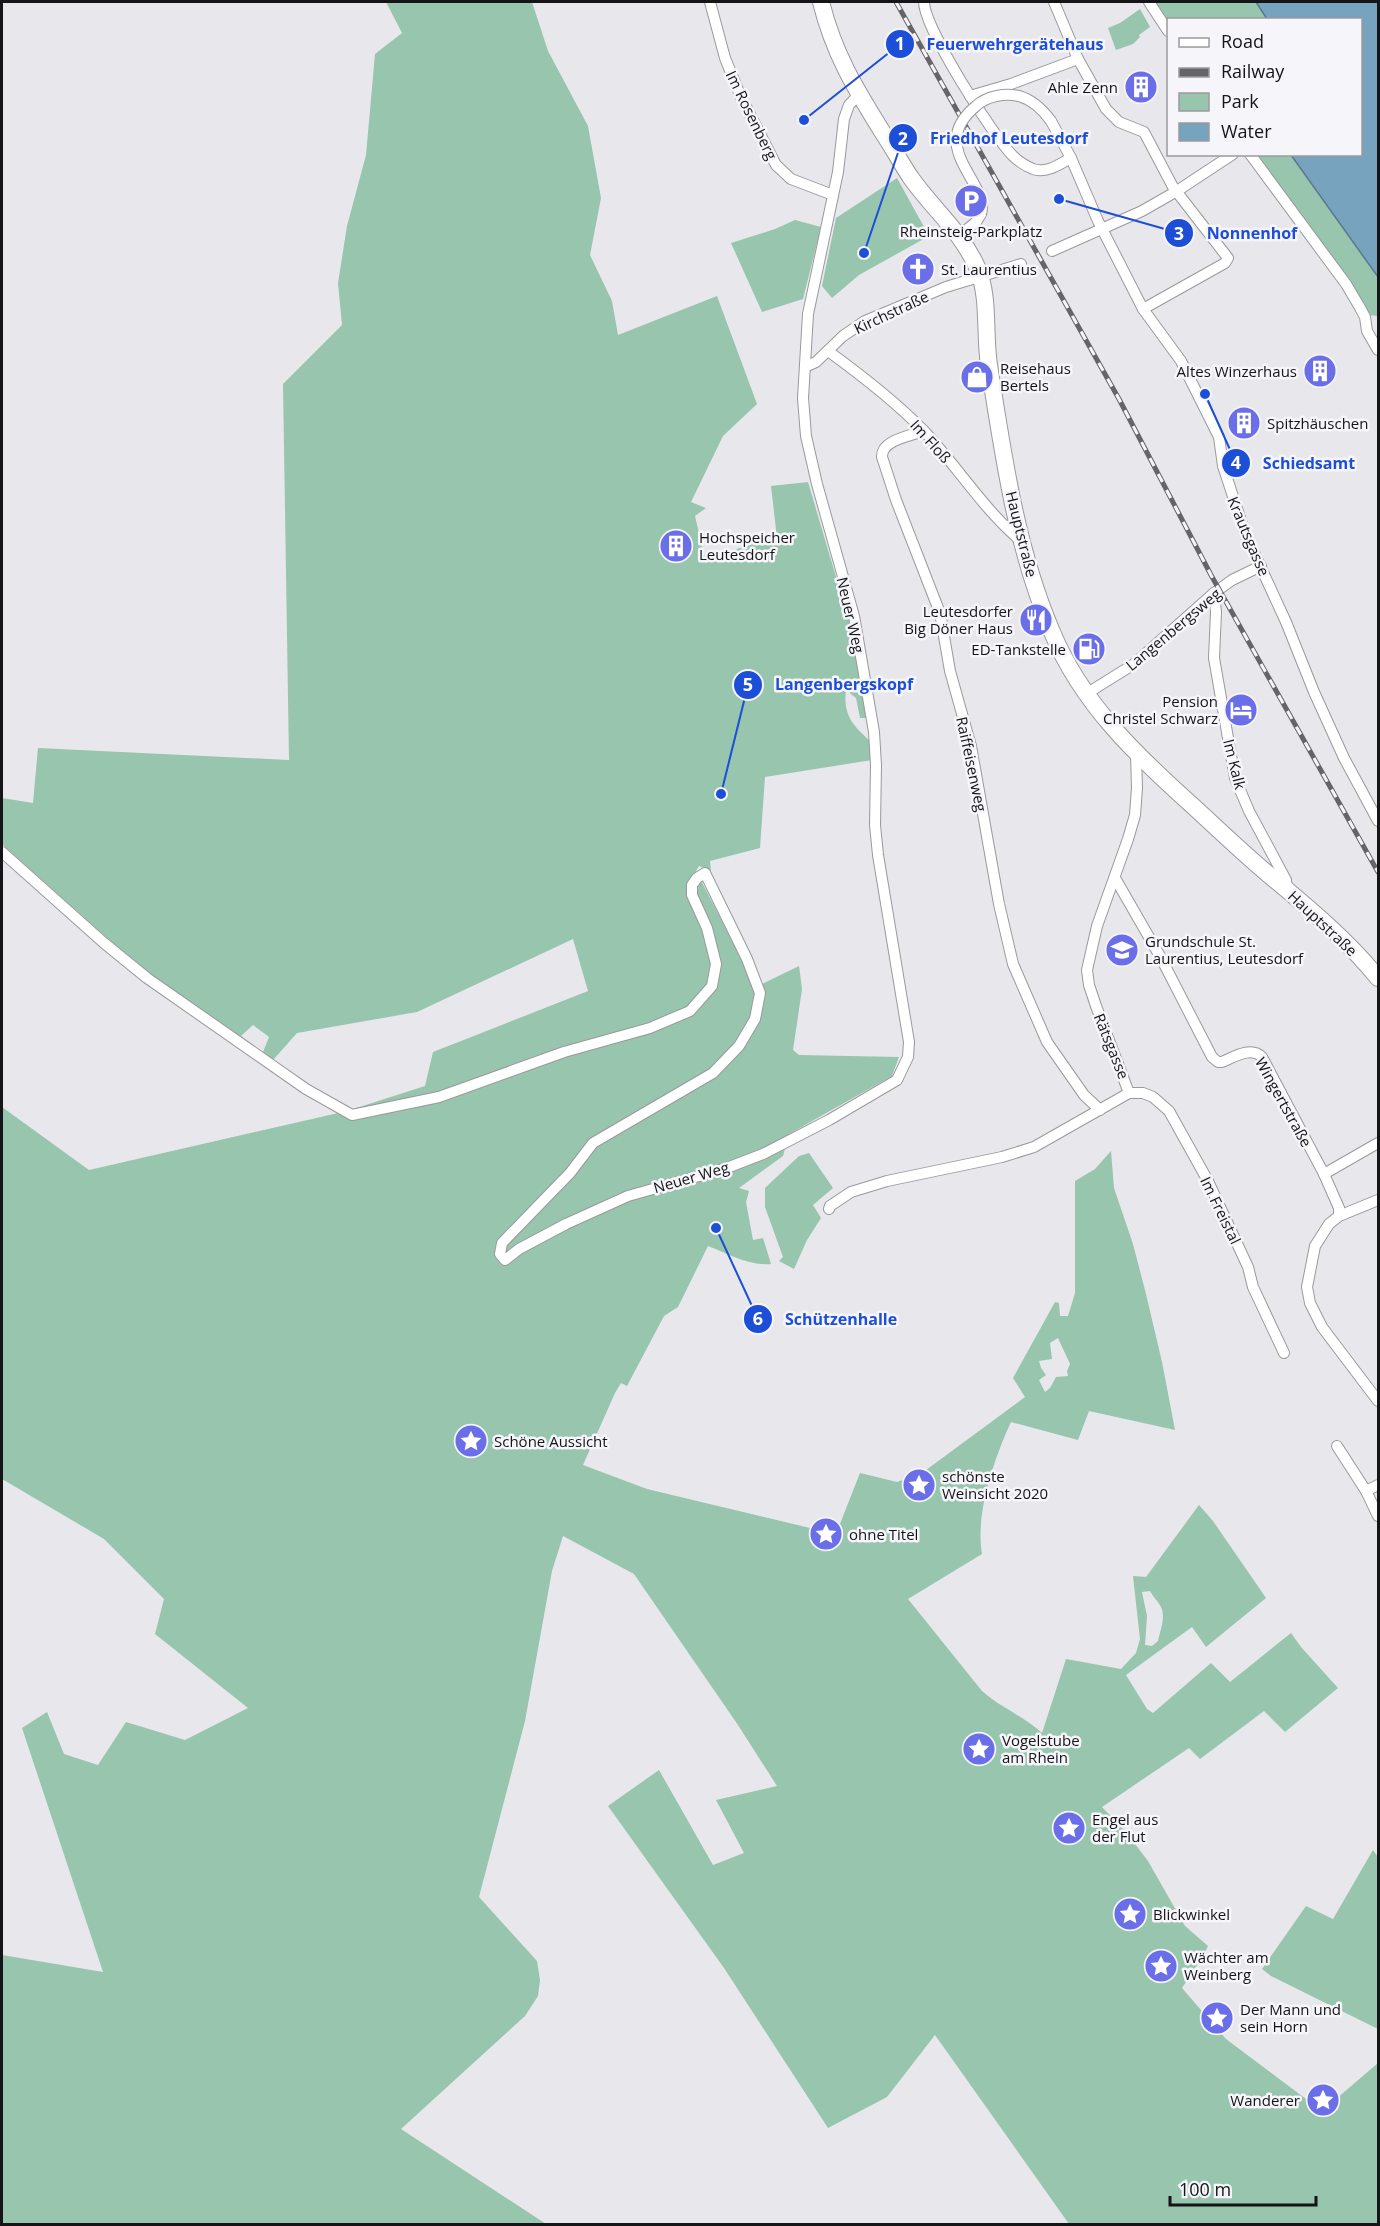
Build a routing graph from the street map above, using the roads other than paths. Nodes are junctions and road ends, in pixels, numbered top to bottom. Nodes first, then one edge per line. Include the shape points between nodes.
1 (710, 2) edge
2 (821, 2) edge
3 (924, 2) edge
4 (1054, 2) edge
5 (1149, 2) edge
6 (1167, 29) edge
7 (1078, 59) junction
8 (859, 94) junction
9 (970, 96) junction
10 (1230, 156) edge
11 (1251, 156) edge
12 (1071, 158) junction
13 (1177, 191) junction
14 (833, 195) junction
15 (1102, 229) junction
16 (959, 236) junction
17 (1052, 252) dead end
18 (1021, 264) dead end
19 (981, 276) junction
20 (1143, 309) junction
21 (1378, 350) edge
22 (828, 351) junction
23 (806, 367) junction
24 (924, 431) junction
25 (1023, 543) junction
26 (1261, 566) junction
27 (1214, 593) junction
28 (1086, 694) junction
29 (1137, 754) junction
30 (1378, 821) edge
31 (2, 852) edge
32 (1115, 878) junction
33 (1287, 890) junction
34 (1378, 978) edge
35 (1129, 1093) junction
36 (1100, 1110) junction
37 (1378, 1143) edge
38 (1324, 1174) junction
39 (1378, 1200) edge
40 (829, 1209) dead end
41 (1339, 1216) junction
42 (1284, 1353) dead end
43 (1378, 1401) edge
44 (1337, 1446) dead end
45 (1378, 1485) edge
46 (1366, 1491) junction
47 (1378, 1516) edge

1 - 14 street, Im Rosenberg via 724,58 776,165 791,179
2 - 8 main road, Hauptstraße via 837,52
3 - 9 street via 946,56
4 - 7 street
5 - 6 street
7 - 9 street
7 - 13 street via 1106,110 1119,122 1144,132
8 - 14 street, Neuer Weg via 844,119
8 - 16 main road, Hauptstraße via 911,178
9 - 12 street via 1013,156 1024,165 1047,170
10 - 13 street
11 - 21 street via 1346,284
12 - 15 street, Krautsgasse
12 - 16 street, Krautsgasse, bridge via 1051,122 1034,103 1011,95 987,99 968,114 958,135 962,166 983,207 976,222
13 - 15 street
13 - 20 street via 1228,258
14 - 23 street, Neuer Weg via 808,314
15 - 17 street
15 - 20 street, Krautsgasse
16 - 19 main road, Hauptstraße
18 - 19 street, Kirchstraße
19 - 22 street, Kirchstraße via 865,321
19 - 25 main road, Hauptstraße via 996,412
20 - 26 street, Krautsgasse via 1181,361 1219,436 1227,482
22 - 23 street, Kirchstraße
22 - 24 street, Im Floß
23 - 31 street, Neuer Weg via 806,436 854,616 874,732 878,855 909,1042 908,1057 897,1080 763,1154 628,1196 566,1224 505,1260 502,1243 570,1173 593,1143 714,1073 739,1046 755,1019 760,993 705,873 692,885 692,895 707,928 716,964 712,986 690,1011 650,1028 564,1052 439,1097 352,1115 306,1089 147,978
24 - 25 street, Im Floß
24 - 36 street, Raiffeisenweg via 886,445 882,457 940,613 950,671 971,746 1013,964 1047,1042 1084,1095
25 - 28 main road, Hauptstraße via 1053,634
26 - 27 street, Langenbergsweg via 1232,579
26 - 30 street, Krautsgasse via 1344,758
27 - 28 street, Langenbergsweg via 1134,664
27 - 33 street, Im Kalk via 1214,658 1235,778 1286,880
28 - 29 main road, Hauptstraße
29 - 32 street, Rätsgasse via 1135,815
29 - 33 main road, Hauptstraße
32 - 35 street, Rätsgasse via 1086,970
32 - 38 street, Wingertstraße via 1208,1051 1218,1062 1252,1051 1262,1057
33 - 34 main road, Hauptstraße
35 - 36 street, Rätsgasse
35 - 42 street, Im Freistal via 1153,1097 1169,1111 1208,1181
36 - 40 street, Rätsgasse via 1034,1147 851,1192
37 - 38 street
38 - 41 street, Wingertstraße
39 - 41 street
41 - 43 street via 1315,1246 1307,1287 1310,1303 1322,1326
44 - 46 street
45 - 46 street
46 - 47 street

